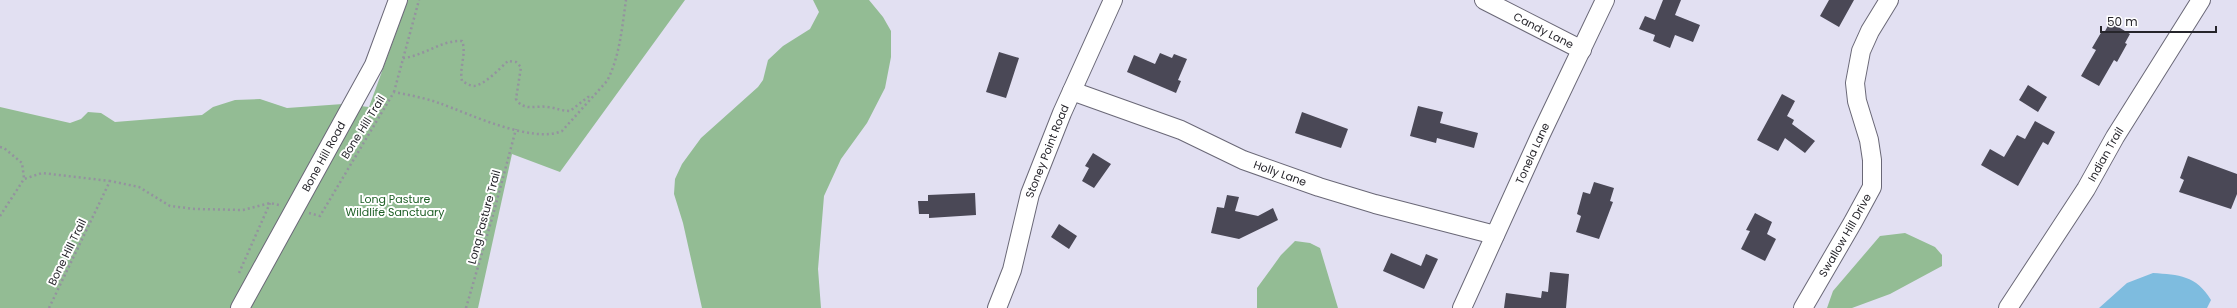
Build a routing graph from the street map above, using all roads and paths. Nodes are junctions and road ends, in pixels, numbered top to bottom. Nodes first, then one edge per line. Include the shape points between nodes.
1 (398, 0) edge
2 (419, 0) edge
3 (626, 0) edge
4 (1113, 0) edge
5 (1484, 0) edge
6 (1604, 0) edge
7 (1889, 0) edge
8 (2201, 0) edge
9 (1582, 50) junction
10 (403, 58) junction
11 (1072, 91) junction
12 (394, 92) junction
13 (592, 97) junction
14 (516, 129) junction
15 (0, 147) edge
16 (24, 179) junction
17 (110, 181) junction
18 (270, 203) junction
19 (295, 210) junction
20 (0, 216) edge
21 (1495, 235) junction
22 (236, 278) dead end
23 (49, 308) edge
24 (240, 308) edge
25 (466, 308) edge
26 (997, 308) edge
27 (1462, 308) edge
28 (1803, 308) edge
29 (2008, 308) edge

1 - 19 street, Bone Hill Road via 374,66
2 - 10 path
3 - 13 path via 621,37 612,72
4 - 11 street, Stoney Point Road
5 - 9 street, Candy Lane
6 - 9 street, Tonela Lane
7 - 28 street, Swallow Hill Drive via 1870,31 1862,51 1855,83 1870,147 1872,187
8 - 29 street, Indian Trail via 2115,137 2086,189
9 - 21 street, Tonela Lane
10 - 12 path
10 - 13 path via 425,53 450,41 462,41 465,47 460,71 462,81 469,85 475,86 508,61 516,62 521,67 516,100 519,105 570,112 588,97
11 - 21 street, Holly Lane via 1181,130 1243,160 1319,187
11 - 26 street, Stoney Point Road via 1030,194 1012,270
12 - 14 path, Bone Hill Trail via 438,102
12 - 19 path, Bone Hill Trail via 320,216
13 - 14 path, Bone Hill Trail via 562,131 552,135 536,135
14 - 25 path, Long Pasture Trail
15 - 16 path via 22,163
16 - 17 path via 42,173
16 - 20 path
17 - 18 path via 139,187 170,206 244,210
17 - 23 path, Bone Hill Trail
18 - 19 path, Bone Hill Trail
18 - 22 path
19 - 24 street, Bone Hill Road
21 - 27 street, Tonela Lane

